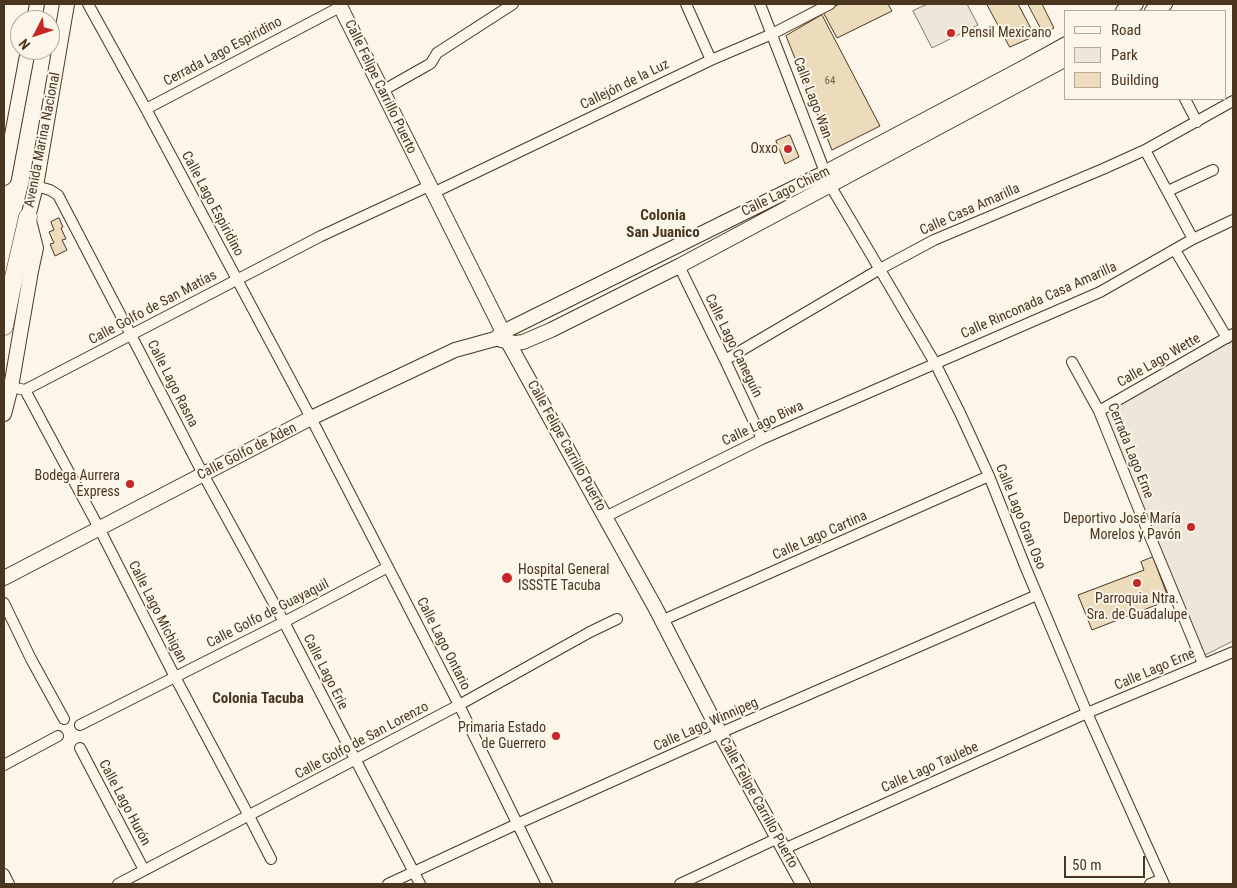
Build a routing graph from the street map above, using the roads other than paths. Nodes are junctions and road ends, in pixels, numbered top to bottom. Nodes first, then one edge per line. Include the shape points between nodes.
1 (67, 4) edge
2 (88, 4) edge
3 (513, 4) edge
4 (686, 4) edge
5 (760, 4) edge
6 (830, 4) edge
7 (1136, 4) edge
8 (1165, 4) edge
9 (339, 5) edge
10 (1125, 10) edge
11 (1154, 10) edge
12 (772, 34) junction
13 (1064, 45) edge
14 (26, 60) edge
15 (711, 60) junction
16 (1064, 60) edge
17 (382, 91) junction
18 (1185, 100) edge
19 (1233, 101) edge
20 (146, 109) junction
21 (1196, 122) junction
22 (1145, 150) junction
23 (5, 162) edge
24 (1213, 170) dead end
25 (828, 178) junction
26 (36, 186) junction
27 (431, 190) junction
28 (1168, 191) junction
29 (28, 217) junction
30 (1233, 220) edge
31 (1193, 239) junction
32 (1175, 250) junction
33 (679, 266) junction
34 (880, 269) junction
35 (237, 280) junction
36 (4, 326) edge
37 (131, 335) junction
38 (1230, 336) edge
39 (502, 338) junction
40 (725, 360) junction
41 (1072, 362) dead end
42 (935, 363) junction
43 (11, 387) junction
44 (26, 390) junction
45 (1099, 411) junction
46 (4, 414) edge
47 (311, 418) junction
48 (762, 439) junction
49 (203, 474) junction
50 (989, 476) junction
51 (606, 517) junction
52 (99, 528) junction
53 (388, 567) junction
54 (4, 578) edge
55 (1037, 595) junction
56 (4, 604) edge
57 (617, 619) dead end
58 (661, 621) junction
59 (284, 622) junction
60 (1233, 652) edge
61 (1203, 664) junction
62 (175, 677) junction
63 (459, 705) junction
64 (1087, 713) junction
65 (64, 719) dead end
66 (80, 725) dead end
67 (720, 733) junction
68 (58, 736) dead end
69 (80, 748) dead end
70 (355, 760) junction
71 (4, 765) edge
72 (249, 816) junction
73 (517, 824) junction
74 (781, 844) junction
75 (271, 860) dead end
76 (144, 870) junction
77 (413, 872) junction
78 (4, 874) edge
79 (1163, 882) edge
80 (9, 884) edge
81 (118, 884) edge
82 (388, 884) edge
83 (420, 884) edge
84 (547, 884) edge
85 (680, 884) edge
86 (803, 884) edge
87 (1150, 884) edge

1 - 26 street, Avenida Marina Nacional
2 - 20 street, Calle Lago Espiridino
3 - 17 street via 437,53 428,65
4 - 15 street
5 - 12 street, Calle Lago Wan
6 - 12 street, Callejón de la Luz
7 - 10 street
8 - 11 street
9 - 17 street, Calle Felipe Carrillo Puerto
9 - 20 street, Cerrada Lago Espiridino
12 - 15 street, Callejón de la Luz
12 - 25 street, Calle Lago Wan
13 - 25 street, Calle Lago Chiem
14 - 23 street
15 - 27 street, Callejón de la Luz
16 - 25 street, Calle Lago Chiem
17 - 27 street, Calle Felipe Carrillo Puerto
18 - 21 street
19 - 21 street, Calle Casa Amarilla
20 - 35 street, Calle Lago Espiridino
21 - 22 street, Calle Casa Amarilla
22 - 28 street
22 - 34 street, Calle Casa Amarilla via 934,240
24 - 28 street
25 - 33 street, Calle Lago Chiem
25 - 34 street, Calle Lago Gran Oso
25 - 39 street, Calle Lago Chiem
26 - 29 street, Avenida Marina Nacional
26 - 37 street, Calle Lago Rasna via 58,195
27 - 35 street, Calle Golfo de San Matías via 321,236
27 - 39 street, Calle Felipe Carrillo Puerto
28 - 31 street
29 - 36 highway, Avenida Marina Nacional
29 - 43 street, Avenida Marina Nacional via 36,248
30 - 31 street, Calle Rinconada Casa Amarilla
31 - 32 street, Calle Rinconada Casa Amarilla
32 - 38 street
32 - 42 street, Calle Rinconada Casa Amarilla via 1100,292
33 - 39 street, Calle Lago Chiem via 522,342
33 - 40 street, Calle Lago Caneguín
34 - 40 street, Calle Casa Amarilla
34 - 42 street, Calle Lago Gran Oso
35 - 37 street, Calle Golfo de San Matías
35 - 47 street, Calle Lago Espiridino
37 - 44 street, Calle Golfo de San Matías
37 - 49 street, Calle Lago Rasna
38 - 45 street, Calle Lago Wette
39 - 47 street, Calle Golfo de Aden via 455,350
39 - 51 street, Calle Felipe Carrillo Puerto
40 - 48 street, Calle Lago Caneguín
41 - 45 street, Cerrada Lago Erne
42 - 48 street, Calle Lago Biwa
42 - 50 street, Calle Lago Gran Oso
43 - 44 street
43 - 46 street, Avenida Marina Nacional
44 - 52 street, Calle Lago Michigan
45 - 61 street, Cerrada Lago Erne
47 - 49 street, Calle Golfo de Aden
47 - 53 street, Calle Lago Ontario
48 - 51 street, Calle Lago Biwa
49 - 52 street, Calle Golfo de Aden
49 - 59 street, Calle Lago Erie
50 - 55 street, Calle Lago Gran Oso
50 - 58 street, Calle Lago Cartina
51 - 58 street, Calle Felipe Carrillo Puerto
52 - 54 street, Calle Golfo de Aden
52 - 62 street, Calle Lago Michigan
53 - 59 street, Calle Golfo de Guayaquil
53 - 63 street, Calle Lago Ontario
55 - 64 street, Calle Lago Gran Oso
55 - 67 street, Calle Lago Winnipeg
56 - 65 street
57 - 63 street, Calle Golfo de San Lorenzo
58 - 67 street, Calle Felipe Carrillo Puerto
59 - 62 street, Calle Golfo de Guayaquil
59 - 70 street, Calle Lago Erie
60 - 61 street, Calle Lago Erne
61 - 64 street, Calle Lago Erne
62 - 66 street, Calle Golfo de Guayaquil
62 - 72 street, Calle Lago Michigan
63 - 70 street, Calle Golfo de San Lorenzo
63 - 73 street, Calle Lago Ontario
64 - 74 street, Calle Lago Taulebe
64 - 79 street, Calle Lago Gran Oso
67 - 73 street, Calle Lago Winnipeg
67 - 74 street, Calle Felipe Carrillo Puerto
68 - 71 street
69 - 76 street, Calle Lago Hurón
70 - 72 street, Calle Golfo de San Lorenzo
70 - 77 street, Calle Lago Erie
72 - 75 street, Calle Lago Michigan
72 - 76 street, Calle Golfo de San Lorenzo
73 - 77 street, Calle Lago Winnipeg
73 - 84 street, Calle Lago Ontario
74 - 85 street, Calle Lago Taulebe
74 - 86 street, Calle Felipe Carrillo Puerto
76 - 81 street, Calle Golfo de San Lorenzo
77 - 82 street, Calle Lago Winnipeg
77 - 83 street, Calle Lago Erie
78 - 80 street
79 - 87 street

